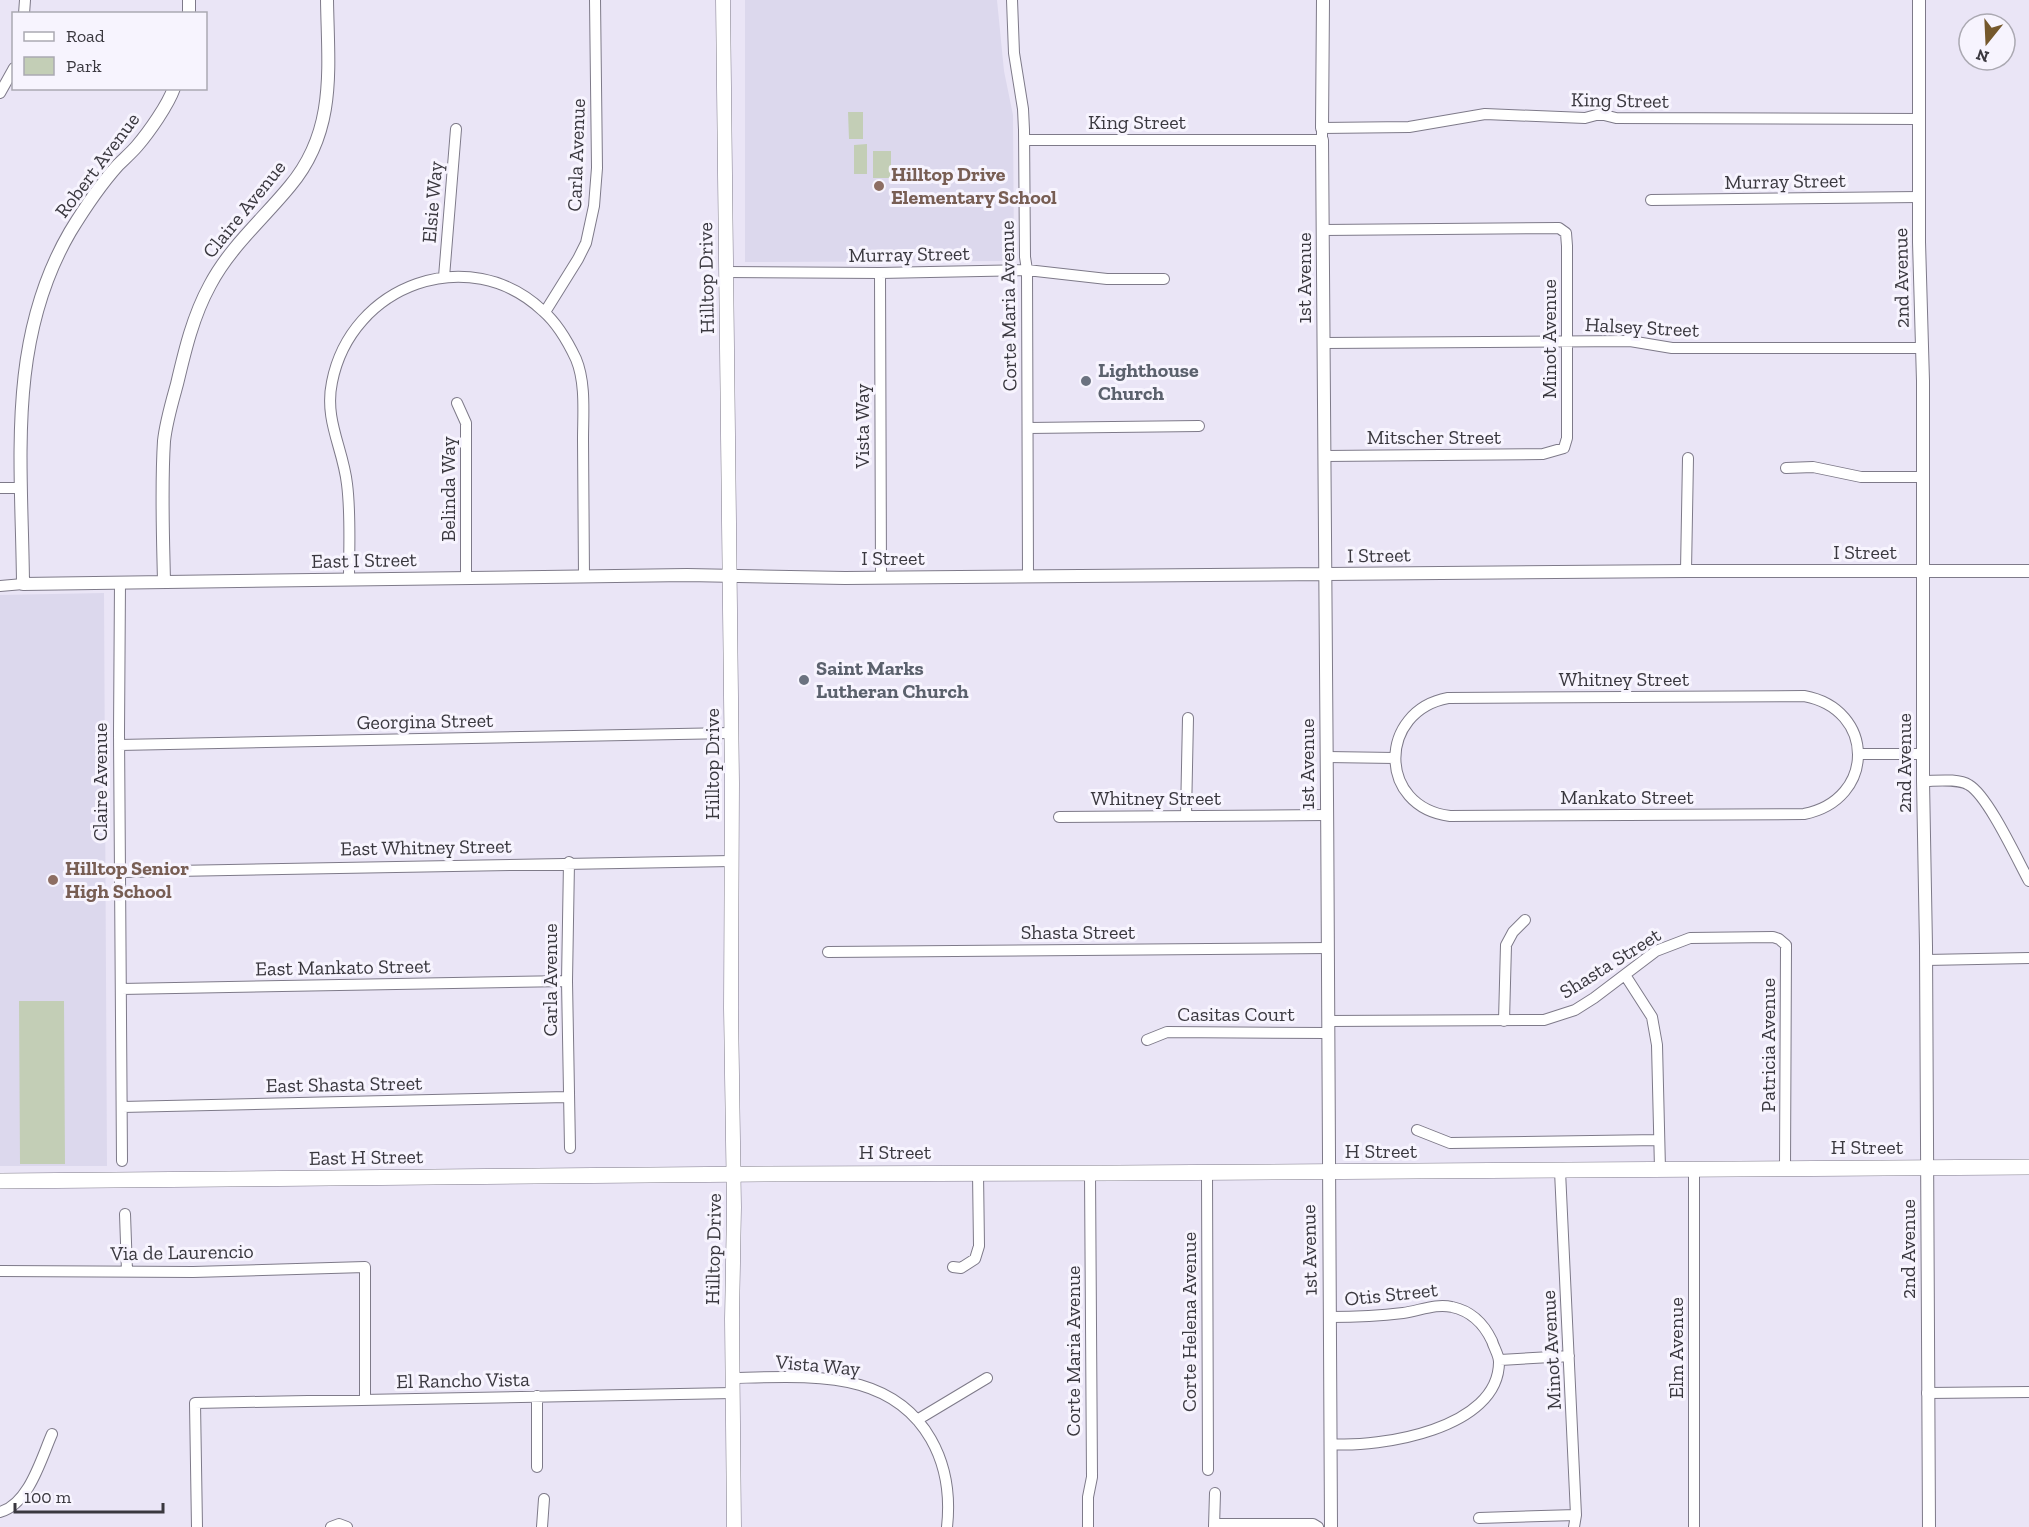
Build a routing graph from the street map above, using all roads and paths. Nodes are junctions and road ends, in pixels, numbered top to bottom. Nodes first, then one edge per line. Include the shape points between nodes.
1 (327, 0) edge
2 (595, 0) edge
3 (723, 0) edge
4 (1012, 0) edge
5 (1323, 0) edge
6 (1920, 0) edge
7 (12, 72) edge
8 (173, 90) edge
9 (0, 93) edge
10 (1919, 119) junction
11 (456, 129) dead end
12 (1322, 134) junction
13 (1024, 141) junction
14 (1919, 197) junction
15 (1650, 200) dead end
16 (1323, 230) junction
17 (1027, 270) junction
18 (725, 272) junction
19 (880, 273) junction
20 (444, 278) junction
21 (1164, 279) dead end
22 (545, 312) junction
23 (1567, 342) junction
24 (1324, 343) junction
25 (1922, 348) junction
26 (457, 403) dead end
27 (1199, 426) dead end
28 (1028, 428) junction
29 (1543, 454) joint
30 (1325, 456) junction
31 (1688, 458) dead end
32 (1786, 468) dead end
33 (1922, 477) junction
34 (21, 488) junction
35 (0, 489) edge
36 (1686, 571) junction
37 (2029, 571) edge
38 (1923, 572) junction
39 (1325, 575) junction
40 (584, 576) junction
41 (729, 576) junction
42 (1029, 577) junction
43 (466, 578) junction
44 (881, 578) junction
45 (349, 579) junction
46 (120, 582) junction
47 (164, 582) junction
48 (23, 584) junction
49 (0, 586) edge
50 (1188, 718) dead end
51 (732, 733) junction
52 (119, 745) junction
53 (1860, 754) junction
54 (1924, 754) junction
55 (1327, 757) junction
56 (1395, 758) junction
57 (1923, 781) junction
58 (1326, 815) junction
59 (1186, 816) junction
60 (1059, 817) dead end
61 (732, 861) junction
62 (568, 862) junction
63 (120, 872) junction
64 (2029, 881) edge
65 (1525, 920) dead end
66 (1767, 938) joint
67 (1327, 948) junction
68 (828, 952) dead end
69 (2029, 957) edge
70 (1926, 960) junction
71 (1624, 975) junction
72 (567, 981) junction
73 (121, 988) junction
74 (1504, 1021) junction
75 (1327, 1027) junction
76 (1147, 1040) dead end
77 (568, 1097) junction
78 (122, 1107) junction
79 (1417, 1130) dead end
80 (1659, 1140) junction
81 (570, 1148) dead end
82 (122, 1161) dead end
83 (2029, 1167) edge
84 (1785, 1168) junction
85 (1928, 1168) junction
86 (1660, 1169) junction
87 (1694, 1169) junction
88 (1560, 1171) junction
89 (1328, 1172) junction
90 (978, 1173) junction
91 (1090, 1173) junction
92 (1207, 1173) junction
93 (733, 1174) junction
94 (0, 1181) edge
95 (125, 1214) dead end
96 (953, 1267) dead end
97 (0, 1271) edge
98 (127, 1271) junction
99 (1330, 1317) junction
100 (1569, 1356) junction
101 (1500, 1360) junction
102 (987, 1377) dead end
103 (733, 1385) junction
104 (2029, 1392) edge
105 (1927, 1393) junction
106 (537, 1396) junction
107 (365, 1399) junction
108 (917, 1420) junction
109 (52, 1434) dead end
110 (1330, 1444) junction
111 (537, 1467) dead end
112 (1208, 1470) dead end
113 (1215, 1493) dead end
114 (544, 1499) dead end
115 (0, 1512) edge
116 (1576, 1515) junction
117 (1479, 1518) dead end
118 (1214, 1525) edge
119 (197, 1527) edge
120 (331, 1527) edge
121 (347, 1527) edge
122 (542, 1527) edge
123 (734, 1527) edge
124 (947, 1527) edge
125 (1088, 1527) edge
126 (1318, 1527) edge
127 (1331, 1527) edge
128 (1574, 1527) edge
129 (1694, 1527) edge
130 (1929, 1527) edge

1 - 47 street, Claire Avenue via 327,100 315,145 291,185 218,272 186,345 164,439
2 - 22 street, Carla Avenue via 594,206 586,243
3 - 18 main road, Hilltop Drive
4 - 13 street, Corte Maria Avenue
5 - 12 street, 1st Avenue
6 - 10 street, 2nd Avenue
7 - 9 street
8 - 34 street, Robert Avenue via 138,146 115,169 70,233 42,293 29,339 22,388
10 - 12 street, King Street via 1485,114 1408,127
10 - 14 street, 2nd Avenue
11 - 20 street, Elsie Way
12 - 13 street, King Street
12 - 16 street, 1st Avenue
13 - 17 street, Corte Maria Avenue
14 - 15 street, Murray Street
14 - 25 street, 2nd Avenue
16 - 23 street, Minot Avenue via 1559,228 1566,233
16 - 24 street, 1st Avenue
17 - 19 street, Murray Street
17 - 21 street, Murray Street via 1107,279
17 - 28 street, Corte Maria Avenue
18 - 19 street, Murray Street
18 - 41 main road, Hilltop Drive
19 - 44 street, Vista Way
20 - 22 street via 492,282
20 - 45 street via 402,289 375,307 345,342 336,367 330,412 347,483
22 - 40 street via 569,346 582,382
23 - 24 street, Halsey Street
23 - 25 street, Halsey Street via 1630,341 1672,348
23 - 29 street, Minot Avenue via 1567,438 1564,448
24 - 30 street, 1st Avenue
25 - 33 street, 2nd Avenue
26 - 43 street, Belinda Way via 466,423
27 - 28 street
28 - 42 street, Corte Maria Avenue
29 - 30 street, Mitscher Street
30 - 39 street, 1st Avenue
31 - 36 street
32 - 33 street via 1813,467 1861,477
33 - 38 street, 2nd Avenue
34 - 35 street
34 - 48 street, Robert Avenue
36 - 38 street, I Street
36 - 39 street, I Street
37 - 38 street, I Street
38 - 54 street, 2nd Avenue
39 - 42 street, I Street
39 - 55 street, 1st Avenue
40 - 41 street, East I Street
40 - 43 street, East I Street
41 - 44 street, I Street
41 - 51 main road, Hilltop Drive
42 - 44 street, I Street
43 - 45 street, East I Street
45 - 47 street, East I Street
46 - 47 street, East I Street
46 - 48 street, East I Street
46 - 52 street, Claire Avenue
48 - 49 street, East I Street
50 - 59 street
51 - 52 street, Georgina Street
51 - 61 main road, Hilltop Drive
52 - 63 street, Claire Avenue
53 - 54 street
53 - 56 street, Whitney Street via 1852,728 1841,714 1804,696 1448,698 1413,715 1398,740
53 - 56 street, Mankato Street via 1853,779 1837,799 1813,812 1797,814 1441,815 1411,798 1397,776
54 - 57 street, 2nd Avenue
55 - 56 street
55 - 58 street, 1st Avenue
57 - 64 street via 1960,782 1984,799
57 - 70 street, 2nd Avenue
58 - 59 street, Whitney Street
58 - 67 street, 1st Avenue
59 - 60 street, Whitney Street
61 - 62 street, East Whitney Street
61 - 93 main road, Hilltop Drive
62 - 63 street, East Whitney Street
62 - 72 street, Carla Avenue
63 - 73 street, Claire Avenue
65 - 74 street via 1506,945
66 - 71 street, Shasta Street via 1690,938 1656,951
66 - 84 street, Patricia Avenue via 1779,939 1786,945
67 - 68 street, Shasta Street
67 - 75 street, 1st Avenue
69 - 70 street
70 - 85 street, 2nd Avenue
71 - 74 street, Shasta Street via 1575,1010 1544,1020
71 - 80 street via 1652,1017 1657,1045
72 - 73 street, East Mankato Street
72 - 77 street, Carla Avenue
73 - 78 street, Claire Avenue
74 - 75 street, Shasta Street
75 - 76 street, Casitas Court via 1167,1032
75 - 89 street, 1st Avenue
77 - 78 street, East Shasta Street
77 - 81 street, Carla Avenue
78 - 82 street, Claire Avenue
79 - 80 street via 1450,1143
80 - 86 street
83 - 85 main road, H Street
84 - 85 main road, H Street
84 - 87 main road, H Street
85 - 105 street, 2nd Avenue
86 - 87 main road, H Street
86 - 88 main road, H Street
87 - 129 street, Elm Avenue
88 - 89 main road, H Street
88 - 100 street, Minot Avenue
89 - 92 main road, H Street
89 - 99 street, 1st Avenue
90 - 91 main road, H Street
90 - 93 main road, H Street
90 - 96 street via 979,1246 975,1259 961,1268
91 - 92 main road, H Street
91 - 125 street, Corte Maria Avenue via 1092,1477
92 - 112 street, Corte Helena Avenue
93 - 94 main road, East H Street
93 - 103 main road, Hilltop Drive
95 - 98 street
97 - 98 street, Via de Laurencio
98 - 107 street, Via de Laurencio via 365,1267
99 - 101 street, Otis Street via 1382,1315 1445,1305 1457,1308 1484,1327
99 - 110 street, 1st Avenue
100 - 101 street
100 - 116 street, Minot Avenue
101 - 110 street via 1487,1396 1464,1417 1398,1439
102 - 108 street
103 - 106 street, El Rancho Vista
103 - 108 street, Vista Way via 822,1379 859,1384 888,1396
103 - 123 main road, Hilltop Drive
104 - 105 street
105 - 130 street, 2nd Avenue
106 - 107 street, El Rancho Vista
106 - 111 street
107 - 119 street, El Rancho Vista via 195,1403
108 - 124 street, Vista Way via 932,1439 944,1467
109 - 115 street via 25,1495
110 - 127 street, 1st Avenue
113 - 118 street
114 - 122 street
116 - 117 street
116 - 128 street, Minot Avenue
118 - 126 street
120 - 121 street

